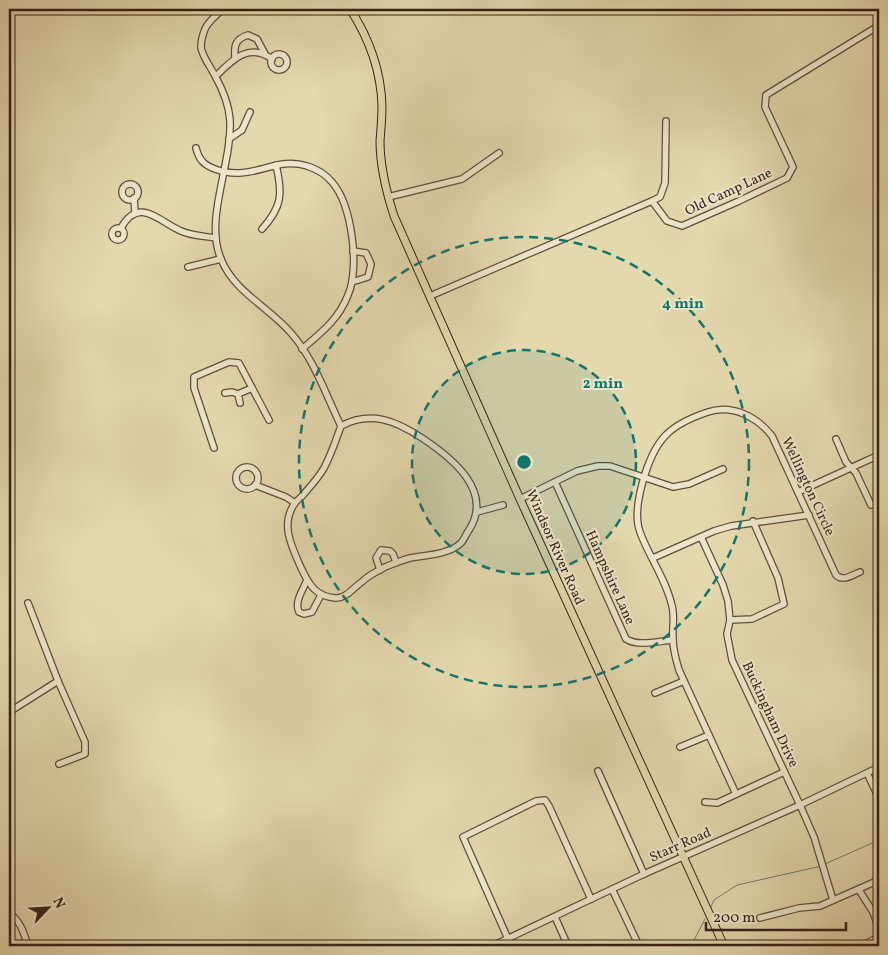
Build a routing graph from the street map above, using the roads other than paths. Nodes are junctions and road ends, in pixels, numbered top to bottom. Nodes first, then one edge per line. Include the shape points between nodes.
1 (223, 9) edge
2 (350, 9) edge
3 (875, 28) dead end
4 (265, 54) junction
5 (235, 58) junction
6 (272, 59) dead end
7 (216, 76) junction
8 (250, 112) dead end
9 (666, 121) dead end
10 (229, 139) junction
11 (196, 148) dead end
12 (499, 153) dead end
13 (276, 165) junction
14 (225, 173) junction
15 (388, 197) junction
16 (134, 198) dead end
17 (652, 201) junction
18 (135, 213) junction
19 (121, 228) dead end
20 (262, 229) dead end
21 (216, 238) junction
22 (353, 251) junction
23 (221, 259) junction
24 (188, 267) dead end
25 (352, 282) junction
26 (430, 296) junction
27 (302, 349) junction
28 (252, 388) junction
29 (225, 393) dead end
30 (238, 394) junction
31 (240, 402) dead end
32 (269, 420) dead end
33 (341, 426) junction
34 (836, 439) dead end
35 (214, 448) dead end
36 (879, 455) edge
37 (851, 468) junction
38 (723, 469) dead end
39 (645, 478) junction
40 (555, 482) junction
41 (255, 485) dead end
42 (798, 492) junction
43 (520, 498) junction
44 (295, 503) junction
45 (503, 504) dead end
46 (871, 505) dead end
47 (477, 512) junction
48 (809, 515) junction
49 (753, 522) junction
50 (701, 537) junction
51 (653, 558) junction
52 (396, 562) junction
53 (380, 570) junction
54 (860, 572) dead end
55 (307, 580) junction
56 (321, 595) junction
57 (28, 603) dead end
58 (730, 620) junction
59 (673, 640) junction
60 (58, 681) junction
61 (684, 681) junction
62 (655, 693) dead end
63 (9, 712) edge
64 (709, 735) junction
65 (680, 747) dead end
66 (59, 764) dead end
67 (879, 767) edge
68 (598, 772) dead end
69 (784, 772) junction
70 (867, 773) junction
71 (736, 794) junction
72 (705, 802) dead end
73 (879, 804) edge
74 (800, 805) junction
75 (684, 856) junction
76 (644, 874) junction
77 (879, 880) edge
78 (612, 889) junction
79 (859, 890) junction
80 (591, 899) junction
81 (833, 900) junction
82 (9, 913) edge
83 (555, 917) junction
84 (760, 918) dead end
85 (879, 929) edge
86 (879, 937) edge
87 (508, 939) junction
88 (28, 946) edge
89 (492, 946) edge
90 (568, 946) edge
91 (639, 946) edge
92 (724, 946) edge
93 (861, 946) edge

1 - 7 street via 205,29 201,48
2 - 15 main road, Windsor River Road via 364,32 378,73 382,106 382,169
3 - 17 street, Old Camp Lane via 766,95 765,106 793,167 787,178 682,226 667,221
4 - 5 street via 246,53
4 - 5 street via 258,39 248,35 236,42
4 - 6 street
5 - 7 street
7 - 10 street via 229,116
8 - 10 street via 242,130
9 - 17 street via 665,184 660,197
10 - 14 street
11 - 14 street via 203,163
12 - 15 street via 462,179
13 - 14 street via 242,174
13 - 20 street via 280,193 273,216
13 - 22 street via 294,162 307,166 322,172 333,183 345,207
14 - 21 street
15 - 26 main road, Windsor River Road
16 - 18 street
17 - 26 street
18 - 19 street
18 - 21 street via 146,212 181,231
21 - 23 street
22 - 25 street
22 - 25 street via 366,253 371,264 368,277
23 - 24 street
23 - 27 street via 241,287 273,313
25 - 27 street via 349,295 336,317
26 - 43 main road, Windsor River Road
27 - 33 street
28 - 30 street
28 - 32 street
28 - 35 street via 239,363 229,362 194,377 194,388
29 - 30 street
30 - 31 street
33 - 44 street via 324,468
33 - 47 street via 370,417 401,424 446,454 469,479
34 - 37 street
36 - 37 street
37 - 42 street
37 - 46 street
38 - 39 street via 688,484 673,486
39 - 40 street via 610,466 598,466 577,471
39 - 42 street, Wellington Circle via 666,435 701,414 723,410 744,414 764,426 775,441
39 - 51 street, Wellington Circle via 637,503 637,523
40 - 43 street
40 - 59 street, Hampshire Lane via 626,639 638,643
41 - 44 street
42 - 48 street, Wellington Circle
43 - 75 main road, Windsor River Road
44 - 55 street via 287,523 290,543
45 - 47 street
47 - 52 street via 460,543 428,556
48 - 49 street
48 - 54 street, Wellington Circle via 836,575 843,578
49 - 50 street
49 - 58 street via 778,578 784,604 752,619
50 - 51 street
50 - 58 street, Buckingham Drive via 726,592
51 - 59 street, Wellington Circle via 672,605
52 - 53 street
52 - 53 street via 394,554 381,550 376,558
53 - 56 street via 347,594 336,598
55 - 56 street
55 - 56 street via 298,600 299,612 312,612
57 - 60 street
58 - 69 street, Buckingham Drive via 727,634 732,660
59 - 61 street, Wellington Circle
60 - 63 street
60 - 66 street via 85,742 85,754
61 - 62 street
61 - 64 street, Wellington Circle
64 - 65 street
64 - 71 street, Wellington Circle
67 - 70 street, Starr Road
68 - 76 street
69 - 71 street
69 - 74 street, Buckingham Drive
70 - 73 street
70 - 74 street, Starr Road
71 - 72 street via 717,803
74 - 75 street, Starr Road
74 - 81 street, Buckingham Drive via 814,837
75 - 76 street, Starr Road
75 - 92 main road, Windsor River Road
76 - 78 street, Starr Road
77 - 79 street
78 - 80 street, Starr Road
78 - 91 street
79 - 81 street
79 - 85 street
80 - 83 street, Starr Road
80 - 87 street via 549,806 545,800 536,801 464,837
81 - 84 street via 820,906
82 - 88 street via 19,923
83 - 87 street, Starr Road
83 - 90 street
86 - 93 street
87 - 89 street, Starr Road

